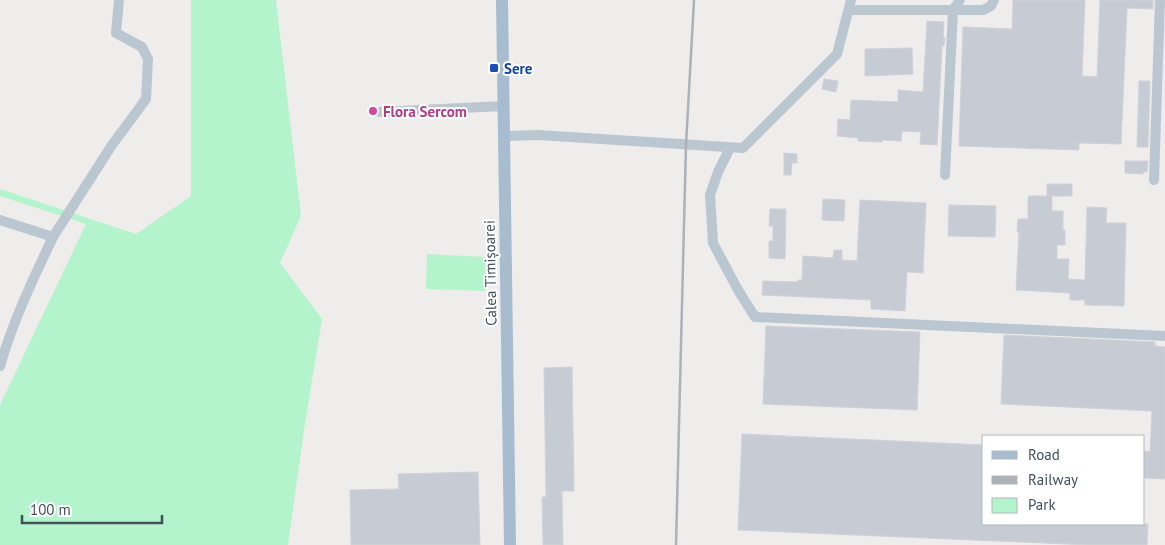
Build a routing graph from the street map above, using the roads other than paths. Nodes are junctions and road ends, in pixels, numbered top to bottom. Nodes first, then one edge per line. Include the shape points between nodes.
1 (119, 0) edge
2 (502, 0) edge
3 (960, 0) edge
4 (994, 0) edge
5 (1160, 0) edge
6 (850, 5) edge
7 (953, 10) junction
8 (503, 106) junction
9 (380, 112) dead end
10 (504, 136) junction
11 (730, 148) junction
12 (945, 174) dead end
13 (1154, 180) dead end
14 (0, 220) edge
15 (53, 237) junction
16 (1165, 336) edge
17 (0, 366) edge
18 (510, 545) edge

1 - 15 street via 116,33 142,47 148,59 146,99
2 - 8 main road, Calea Timișoarei
3 - 7 street
4 - 7 street via 983,10
5 - 13 street
6 - 7 street
6 - 11 street via 837,54 743,148
7 - 12 street
8 - 9 street
8 - 10 main road, Calea Timișoarei
10 - 11 street via 538,135
10 - 18 main road, Calea Timișoarei
11 - 16 street via 710,195 713,243 756,317
14 - 15 street
15 - 17 street via 23,301

